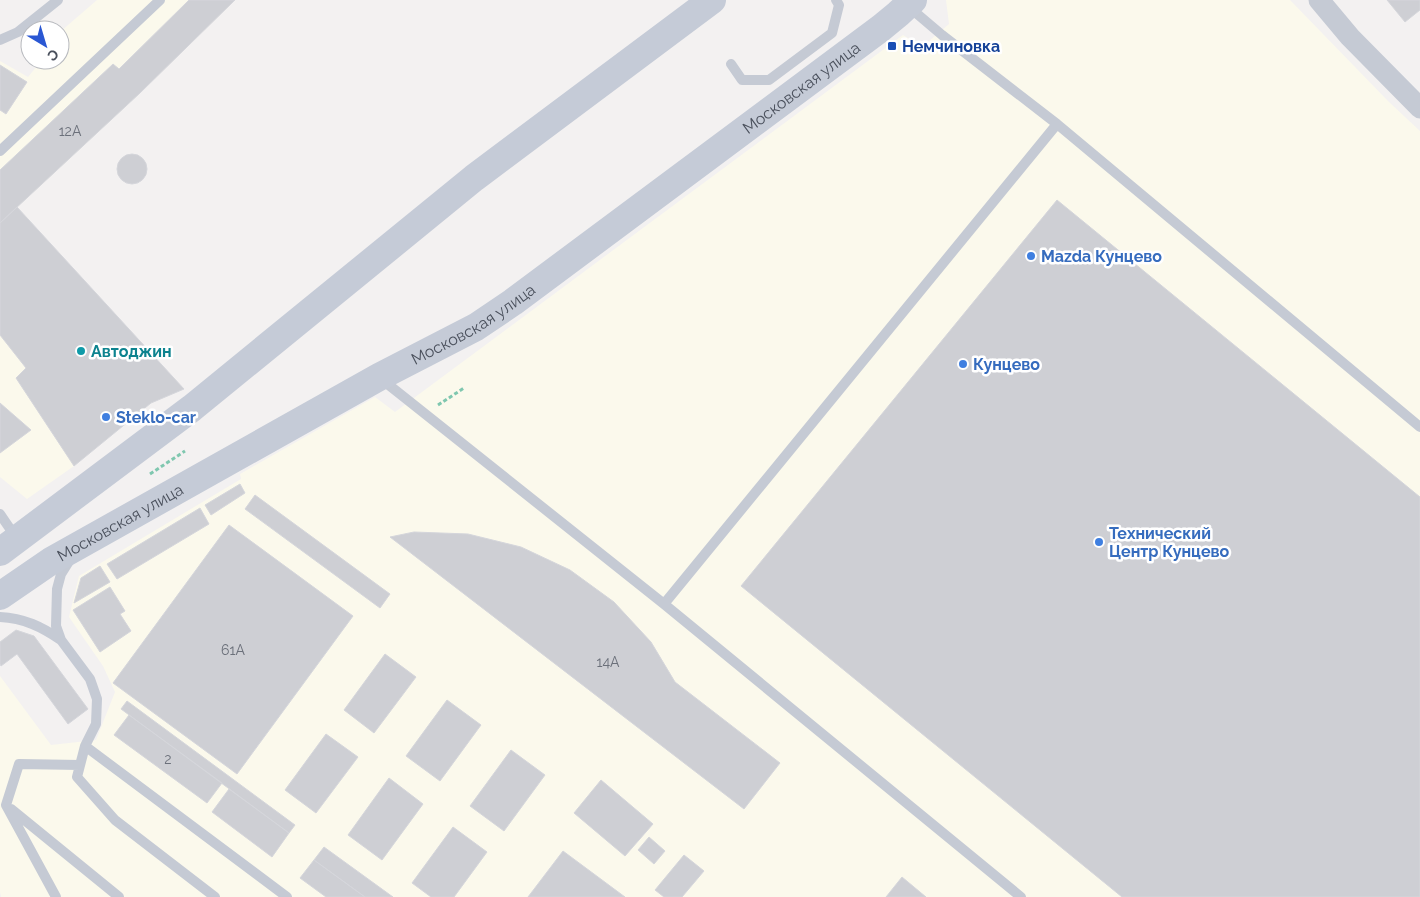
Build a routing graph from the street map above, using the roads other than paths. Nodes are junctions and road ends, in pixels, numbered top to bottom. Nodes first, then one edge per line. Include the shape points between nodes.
1 (58, 0) edge
2 (160, 0) edge
3 (712, 0) edge
4 (836, 0) edge
5 (1319, 0) edge
6 (910, 3) edge
7 (0, 40) edge
8 (814, 62) junction
9 (731, 64) dead end
10 (1420, 108) edge
11 (1057, 124) junction
12 (0, 151) edge
13 (380, 377) junction
14 (1420, 427) edge
15 (0, 514) edge
16 (81, 544) junction
17 (9, 546) edge
18 (0, 596) edge
19 (664, 604) junction
20 (0, 617) edge
21 (61, 640) junction
22 (85, 746) junction
23 (80, 765) junction
24 (6, 805) junction
25 (56, 897) edge
26 (120, 897) edge
27 (215, 897) edge
28 (287, 897) edge
29 (1022, 897) edge

1 - 7 lane via 18,32
2 - 12 lane
3 - 17 street via 474,178 192,408
4 - 8 lane via 839,5 832,33
5 - 10 street via 1350,37
6 - 8 street, Московская улица
6 - 11 lane via 942,35
8 - 9 lane via 769,80 742,80
8 - 13 street, Московская улица via 513,302 476,327
11 - 14 lane
11 - 19 lane
13 - 16 street, Московская улица
13 - 19 lane
15 - 17 lane
16 - 18 street, Московская улица
16 - 21 lane via 61,574 56,626
19 - 29 lane
20 - 21 lane via 26,621
21 - 22 lane via 90,679 97,699 96,724
22 - 23 lane
22 - 28 lane
23 - 24 lane via 20,764
23 - 27 lane via 77,777 115,820
24 - 25 lane
24 - 26 lane

